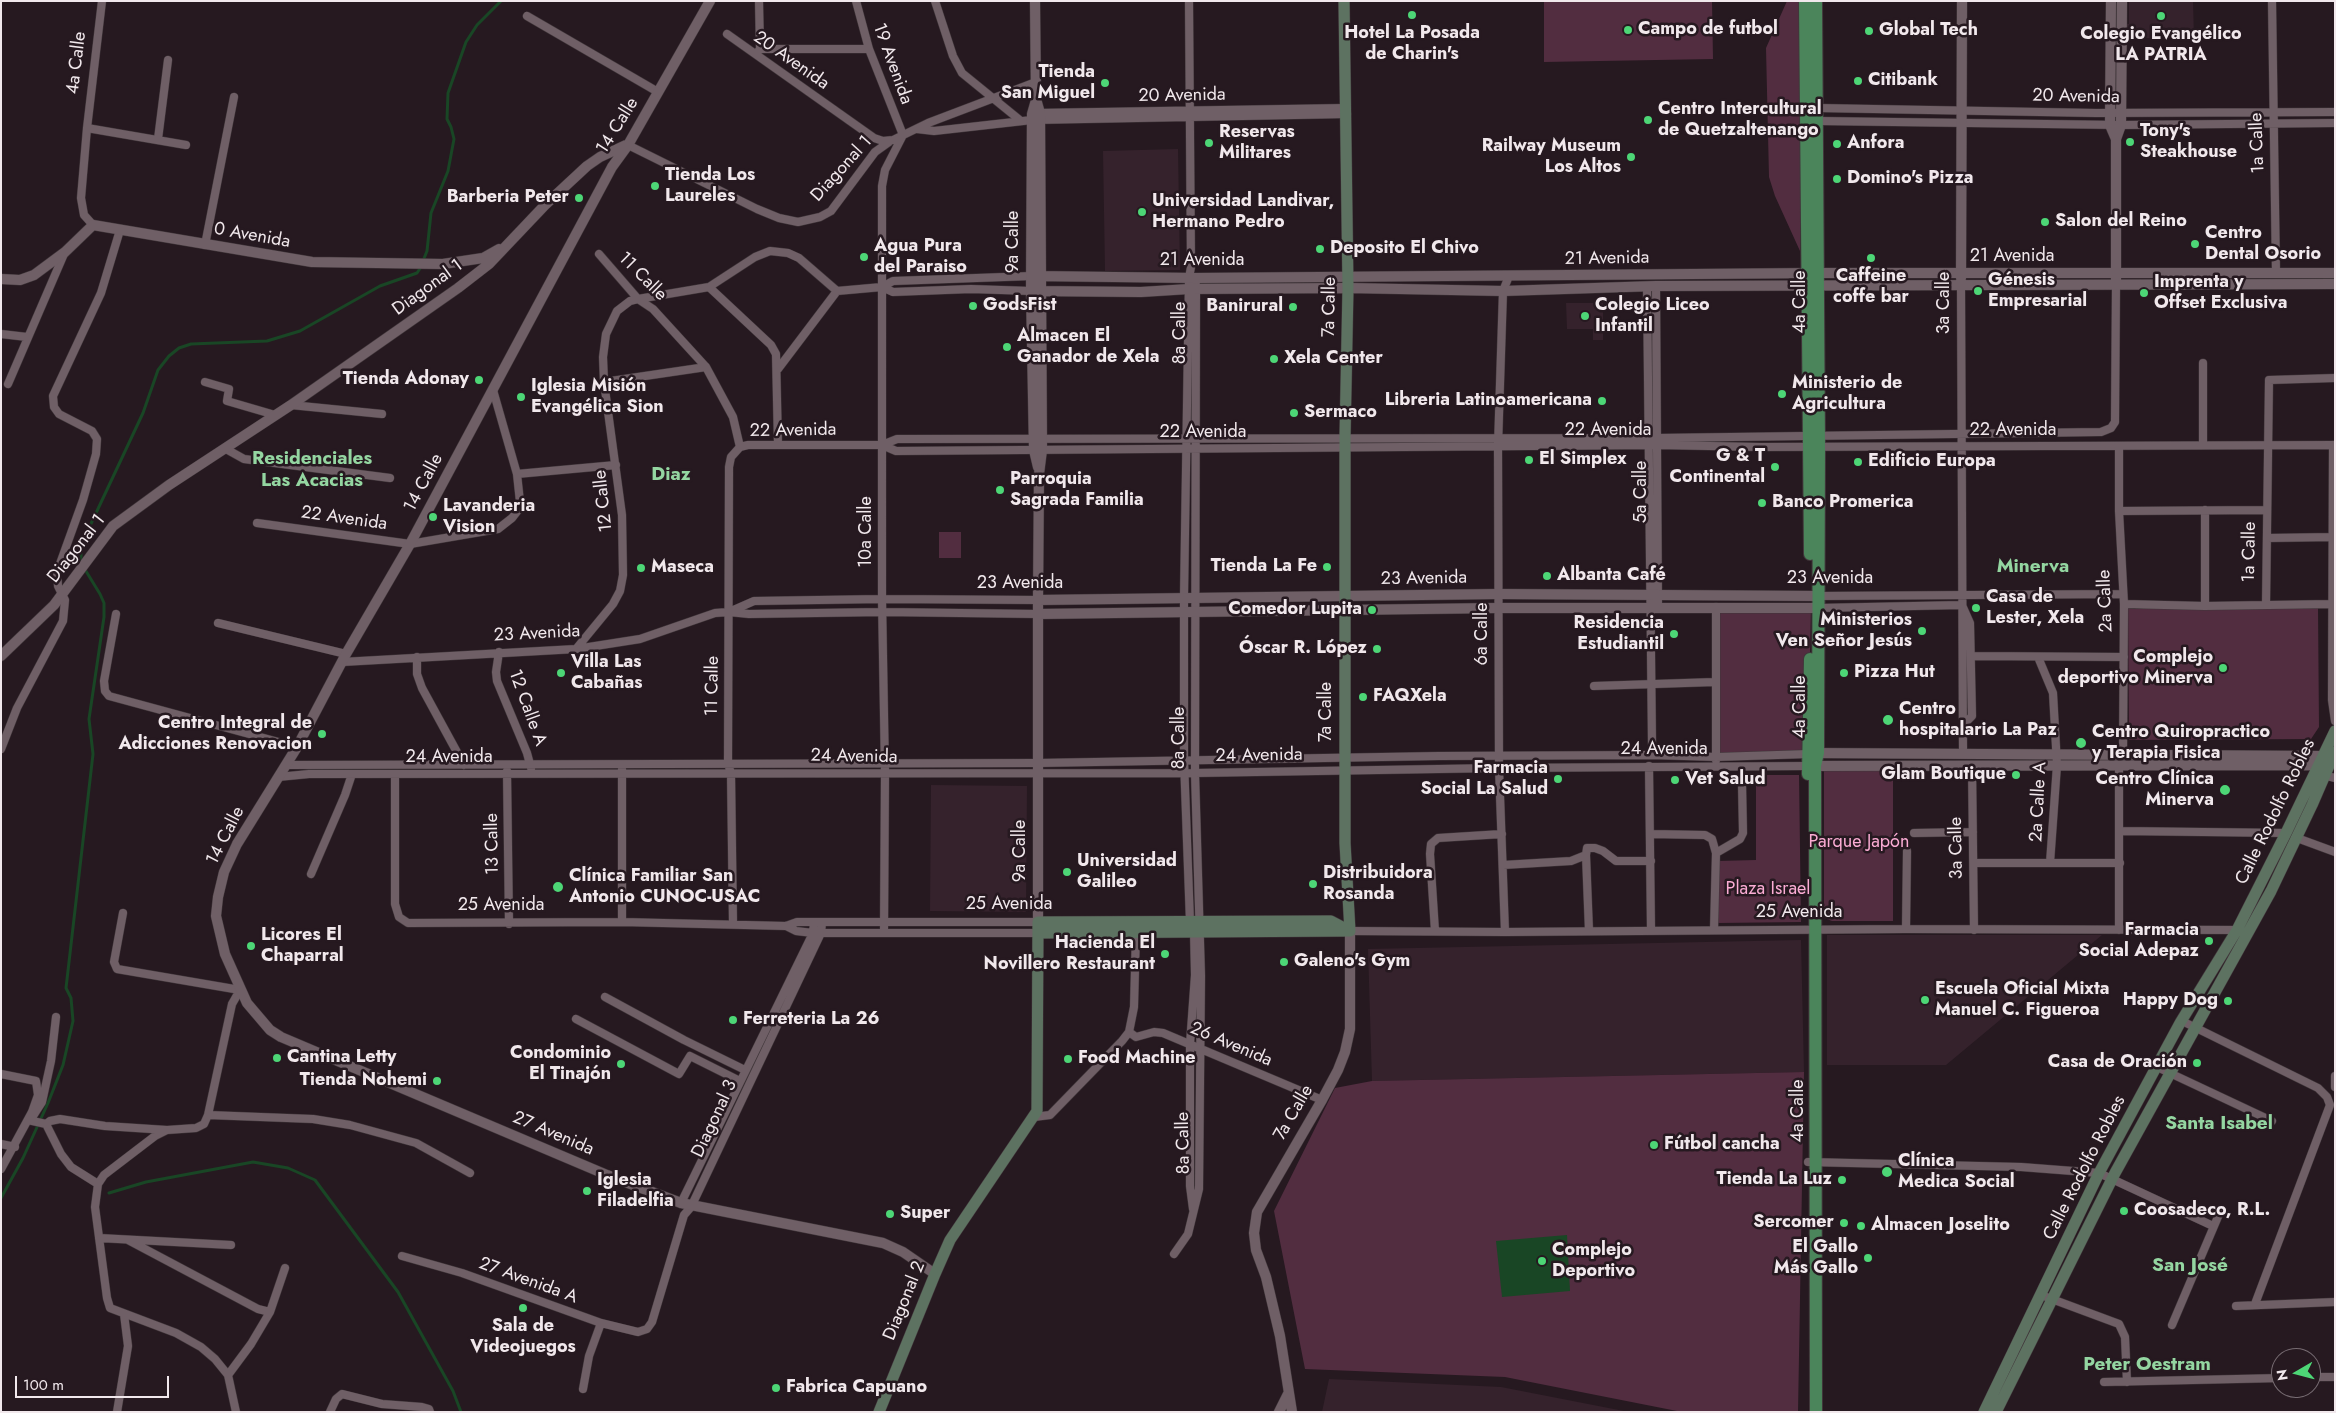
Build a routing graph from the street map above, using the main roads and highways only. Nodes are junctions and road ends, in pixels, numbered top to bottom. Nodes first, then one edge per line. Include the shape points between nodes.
1 (1344, 1) edge
2 (1805, 1) edge
3 (1816, 1) edge
4 (1813, 280) junction
5 (2335, 731) edge
6 (2328, 764) edge
7 (1196, 927) junction
8 (1038, 928) junction
9 (1350, 931) joint
10 (2242, 931) junction
11 (1812, 1162) junction
12 (972, 1207) joint
13 (2046, 1297) junction
14 (879, 1412) edge
15 (1810, 1412) edge
16 (1816, 1412) edge
17 (1984, 1412) edge
18 (1996, 1412) edge

1 - 9 main road, 7a Calle via 1348,276 1344,758
2 - 4 main road, 4a Calle
3 - 4 main road, 4a Calle via 1818,121
4 - 11 main road, 4a Calle
5 - 6 main road, Calle Rodolfo Robles
6 - 10 main road, Calle Rodolfo Robles
7 - 8 main road, 25 Avenida
7 - 8 main road, 25 Avenida via 1136,932
7 - 9 main road, 25 Avenida via 1331,920
8 - 12 main road, 9a Calle via 1039,1095 1034,1117
10 - 13 main road, Calle Rodolfo Robles via 2170,1073
10 - 13 main road, Calle Rodolfo Robles via 2182,1021 2099,1173
11 - 15 main road, 4a Calle
11 - 16 main road, 4a Calle
12 - 14 main road, Diagonal 2 via 950,1240 934,1274
13 - 17 main road, Calle Rodolfo Robles
13 - 18 main road, Calle Rodolfo Robles

